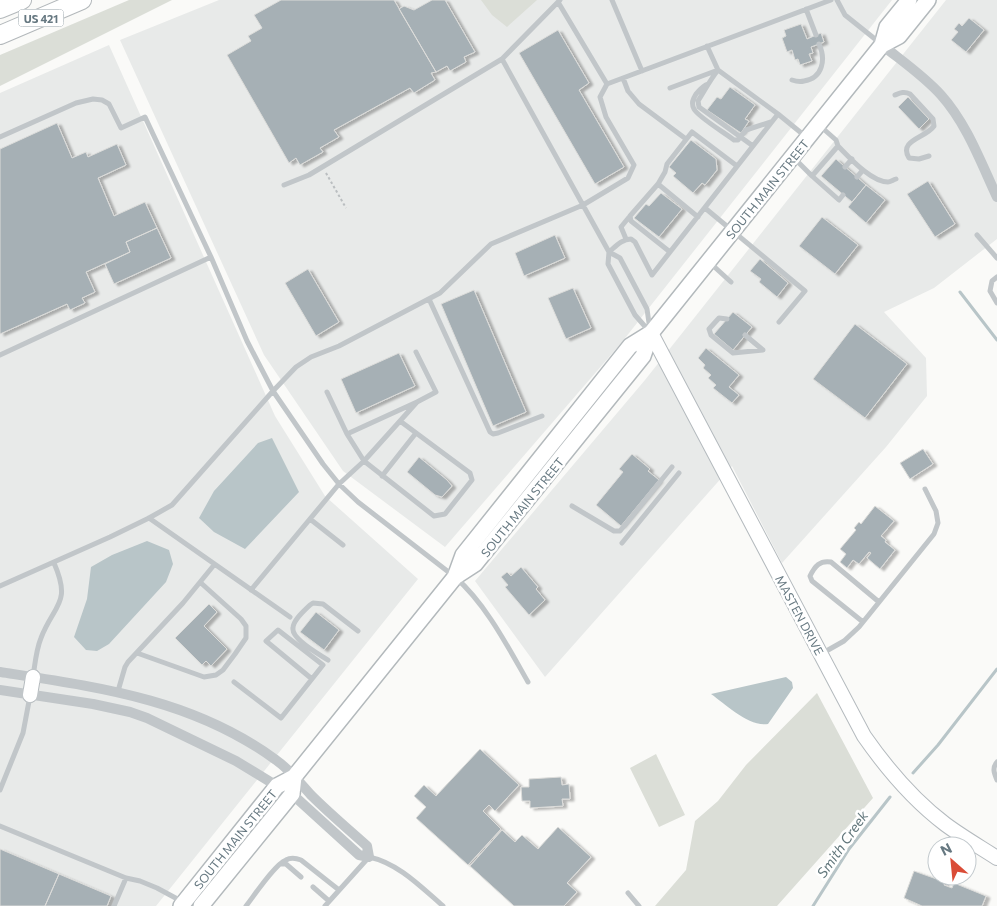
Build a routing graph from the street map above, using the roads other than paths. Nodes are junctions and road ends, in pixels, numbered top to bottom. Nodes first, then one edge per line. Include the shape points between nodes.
1 (22, 0) edge
2 (82, 0) edge
3 (612, 0) edge
4 (831, 0) edge
5 (837, 0) edge
6 (909, 0) edge
7 (928, 0) edge
8 (559, 1) edge
9 (0, 9) edge
10 (806, 9) junction
11 (0, 35) edge
12 (816, 35) dead end
13 (820, 44) dead end
14 (882, 45) junction
15 (707, 46) junction
16 (502, 59) junction
17 (718, 70) junction
18 (642, 71) junction
19 (623, 78) junction
20 (792, 80) dead end
21 (606, 84) junction
22 (670, 88) dead end
23 (895, 95) dead end
24 (778, 114) junction
25 (772, 122) junction
26 (818, 124) junction
27 (0, 137) edge
28 (740, 137) junction
29 (808, 138) junction
30 (686, 139) junction
31 (753, 146) junction
32 (838, 146) junction
33 (929, 156) dead end
34 (792, 157) junction
35 (852, 159) junction
36 (737, 166) junction
37 (845, 167) dead end
38 (863, 170) junction
39 (812, 176) junction
40 (857, 177) dead end
41 (896, 179) dead end
42 (658, 184) junction
43 (831, 184) dead end
44 (284, 185) dead end
45 (827, 189) junction
46 (843, 194) dead end
47 (997, 197) edge
48 (582, 205) junction
49 (705, 208) junction
50 (630, 216) junction
51 (698, 217) junction
52 (733, 231) junction
53 (977, 235) dead end
54 (626, 239) junction
55 (609, 252) junction
56 (670, 252) junction
57 (211, 257) junction
58 (997, 258) edge
59 (708, 262) junction
60 (997, 277) edge
61 (731, 282) dead end
62 (429, 298) junction
63 (997, 303) edge
64 (727, 320) dead end
65 (779, 322) dead end
66 (651, 333) junction
67 (745, 336) dead end
68 (416, 352) dead end
69 (0, 355) edge
70 (273, 391) junction
71 (327, 392) dead end
72 (417, 402) junction
73 (542, 416) dead end
74 (400, 421) junction
75 (416, 433) junction
76 (347, 434) junction
77 (364, 461) junction
78 (672, 467) dead end
79 (679, 473) dead end
80 (382, 476) junction
81 (339, 484) junction
82 (925, 489) dead end
83 (572, 506) dead end
84 (149, 518) junction
85 (310, 519) junction
86 (622, 543) dead end
87 (344, 545) dead end
88 (54, 563) junction
89 (214, 564) junction
90 (455, 577) junction
91 (201, 583) junction
92 (0, 586) edge
93 (251, 590) junction
94 (879, 602) junction
95 (290, 617) dead end
96 (863, 622) junction
97 (358, 631) dead end
98 (137, 653) junction
99 (820, 654) junction
100 (328, 660) dead end
101 (0, 672) edge
102 (33, 677) junction
103 (312, 679) junction
104 (234, 682) dead end
105 (528, 682) dead end
106 (0, 690) edge
107 (118, 691) junction
108 (30, 695) junction
109 (997, 762) edge
110 (294, 777) junction
111 (997, 780) edge
112 (277, 786) junction
113 (0, 790) edge
114 (292, 794) junction
115 (0, 826) edge
116 (369, 856) junction
117 (997, 858) edge
118 (280, 864) junction
119 (301, 877) dead end
120 (126, 878) junction
121 (313, 886) dead end
122 (339, 890) junction
123 (628, 894) dead end
124 (329, 901) junction
125 (182, 904) edge
126 (114, 906) edge
127 (201, 906) edge
128 (246, 906) edge
129 (325, 906) edge
130 (443, 906) edge
131 (639, 906) edge

1 - 9 highway, US 421
2 - 11 highway, US 421
3 - 18 lane
4 - 10 lane
5 - 14 lane via 846,16
6 - 14 main road, SOUTH MAIN STREET via 888,27
7 - 14 main road, SOUTH MAIN STREET via 899,36
8 - 16 lane
8 - 21 lane
10 - 12 lane
10 - 15 lane
13 - 20 lane via 824,57 822,68 804,81
14 - 26 main road, SOUTH MAIN STREET
14 - 47 street via 920,75 950,107 967,134
15 - 17 lane
15 - 18 lane
16 - 44 lane via 309,175
16 - 48 lane
17 - 22 lane
17 - 24 lane
17 - 28 lane via 698,101 699,107
18 - 19 lane
19 - 21 lane
19 - 30 lane via 628,91 639,104
21 - 48 lane via 600,98 606,117 634,165 628,178
23 - 33 lane via 906,92 933,119 932,130 905,149 909,158
24 - 25 lane
24 - 29 lane
25 - 28 lane via 746,130
25 - 31 lane
26 - 29 main road, SOUTH MAIN STREET
26 - 32 lane via 836,140
27 - 57 lane via 93,98 109,104 121,128 145,117
28 - 31 lane
29 - 34 main road, SOUTH MAIN STREET
30 - 36 lane via 692,132
30 - 42 lane
31 - 36 lane
32 - 35 lane
32 - 39 lane
34 - 39 lane
34 - 52 main road, SOUTH MAIN STREET
35 - 37 lane
35 - 38 lane
36 - 49 lane
38 - 40 lane
38 - 41 lane via 888,182
39 - 45 lane
42 - 50 lane
42 - 51 lane
43 - 45 lane
45 - 46 lane via 839,200
48 - 55 lane
48 - 62 lane via 491,244 440,293
49 - 51 lane
49 - 52 lane
50 - 54 lane via 621,227
50 - 56 lane via 631,221
51 - 56 lane
52 - 59 main road, SOUTH MAIN STREET
52 - 65 lane via 805,291
53 - 58 lane
54 - 55 lane
54 - 56 lane via 635,242 652,275
55 - 66 lane via 608,264 636,315
55 - 66 lane via 620,258 647,309
57 - 69 lane
57 - 70 lane via 247,341
59 - 61 lane
59 - 66 main road, SOUTH MAIN STREET
60 - 63 lane via 992,281 990,291
62 - 70 lane via 339,346 311,357
62 - 73 lane via 490,432 498,433
64 - 67 lane via 719,318 709,329 711,335 733,353 762,350
66 - 90 main road, SOUTH MAIN STREET via 630,346 463,555
66 - 99 street, MASTEN DRIVE
68 - 72 lane via 436,392
70 - 81 lane
70 - 84 lane via 172,505
71 - 76 lane
72 - 74 lane
72 - 76 lane
74 - 75 lane
74 - 77 lane
75 - 80 lane
75 - 80 lane via 470,473 472,480 445,514 434,516
76 - 77 lane
77 - 80 lane
77 - 81 lane
78 - 83 lane via 620,531 614,531
79 - 86 lane
81 - 85 lane
81 - 90 lane
82 - 94 lane via 936,511 938,523 934,534
84 - 88 lane
84 - 89 lane
85 - 87 lane
85 - 93 lane
88 - 92 lane
88 - 102 lane via 62,587 61,602 40,639
89 - 91 lane
89 - 93 lane
90 - 105 lane via 481,605
90 - 110 main road, SOUTH MAIN STREET
91 - 98 lane
91 - 98 lane via 246,626 246,638 223,670 204,677
93 - 95 lane
94 - 96 lane
94 - 96 lane via 831,562 819,563 810,576 812,582
96 - 99 lane via 844,641
97 - 100 lane via 323,604 313,602 294,624 293,630 296,637
98 - 107 lane via 125,667
99 - 117 street, MASTEN DRIVE via 860,730 889,770 944,824
101 - 102 street
102 - 107 street
102 - 108 street
103 - 103 lane via 266,641 278,630 323,665
103 - 104 lane via 281,718
106 - 108 street
107 - 110 street via 161,703 211,723 269,754
108 - 112 street via 93,704 147,718 236,761
108 - 113 lane via 23,733
109 - 111 lane via 994,773
110 - 112 main road, SOUTH MAIN STREET
110 - 114 main road, SOUTH MAIN STREET
110 - 116 street via 367,846
112 - 114 street
112 - 125 main road, SOUTH MAIN STREET
114 - 116 street via 359,855
114 - 127 main road, SOUTH MAIN STREET
115 - 120 lane
116 - 122 lane
116 - 130 lane via 403,872
118 - 119 lane via 286,864
118 - 122 lane via 286,859 297,858
118 - 128 lane
120 - 125 lane via 157,888
120 - 126 lane
121 - 124 lane
122 - 124 lane
123 - 131 lane
124 - 129 lane

